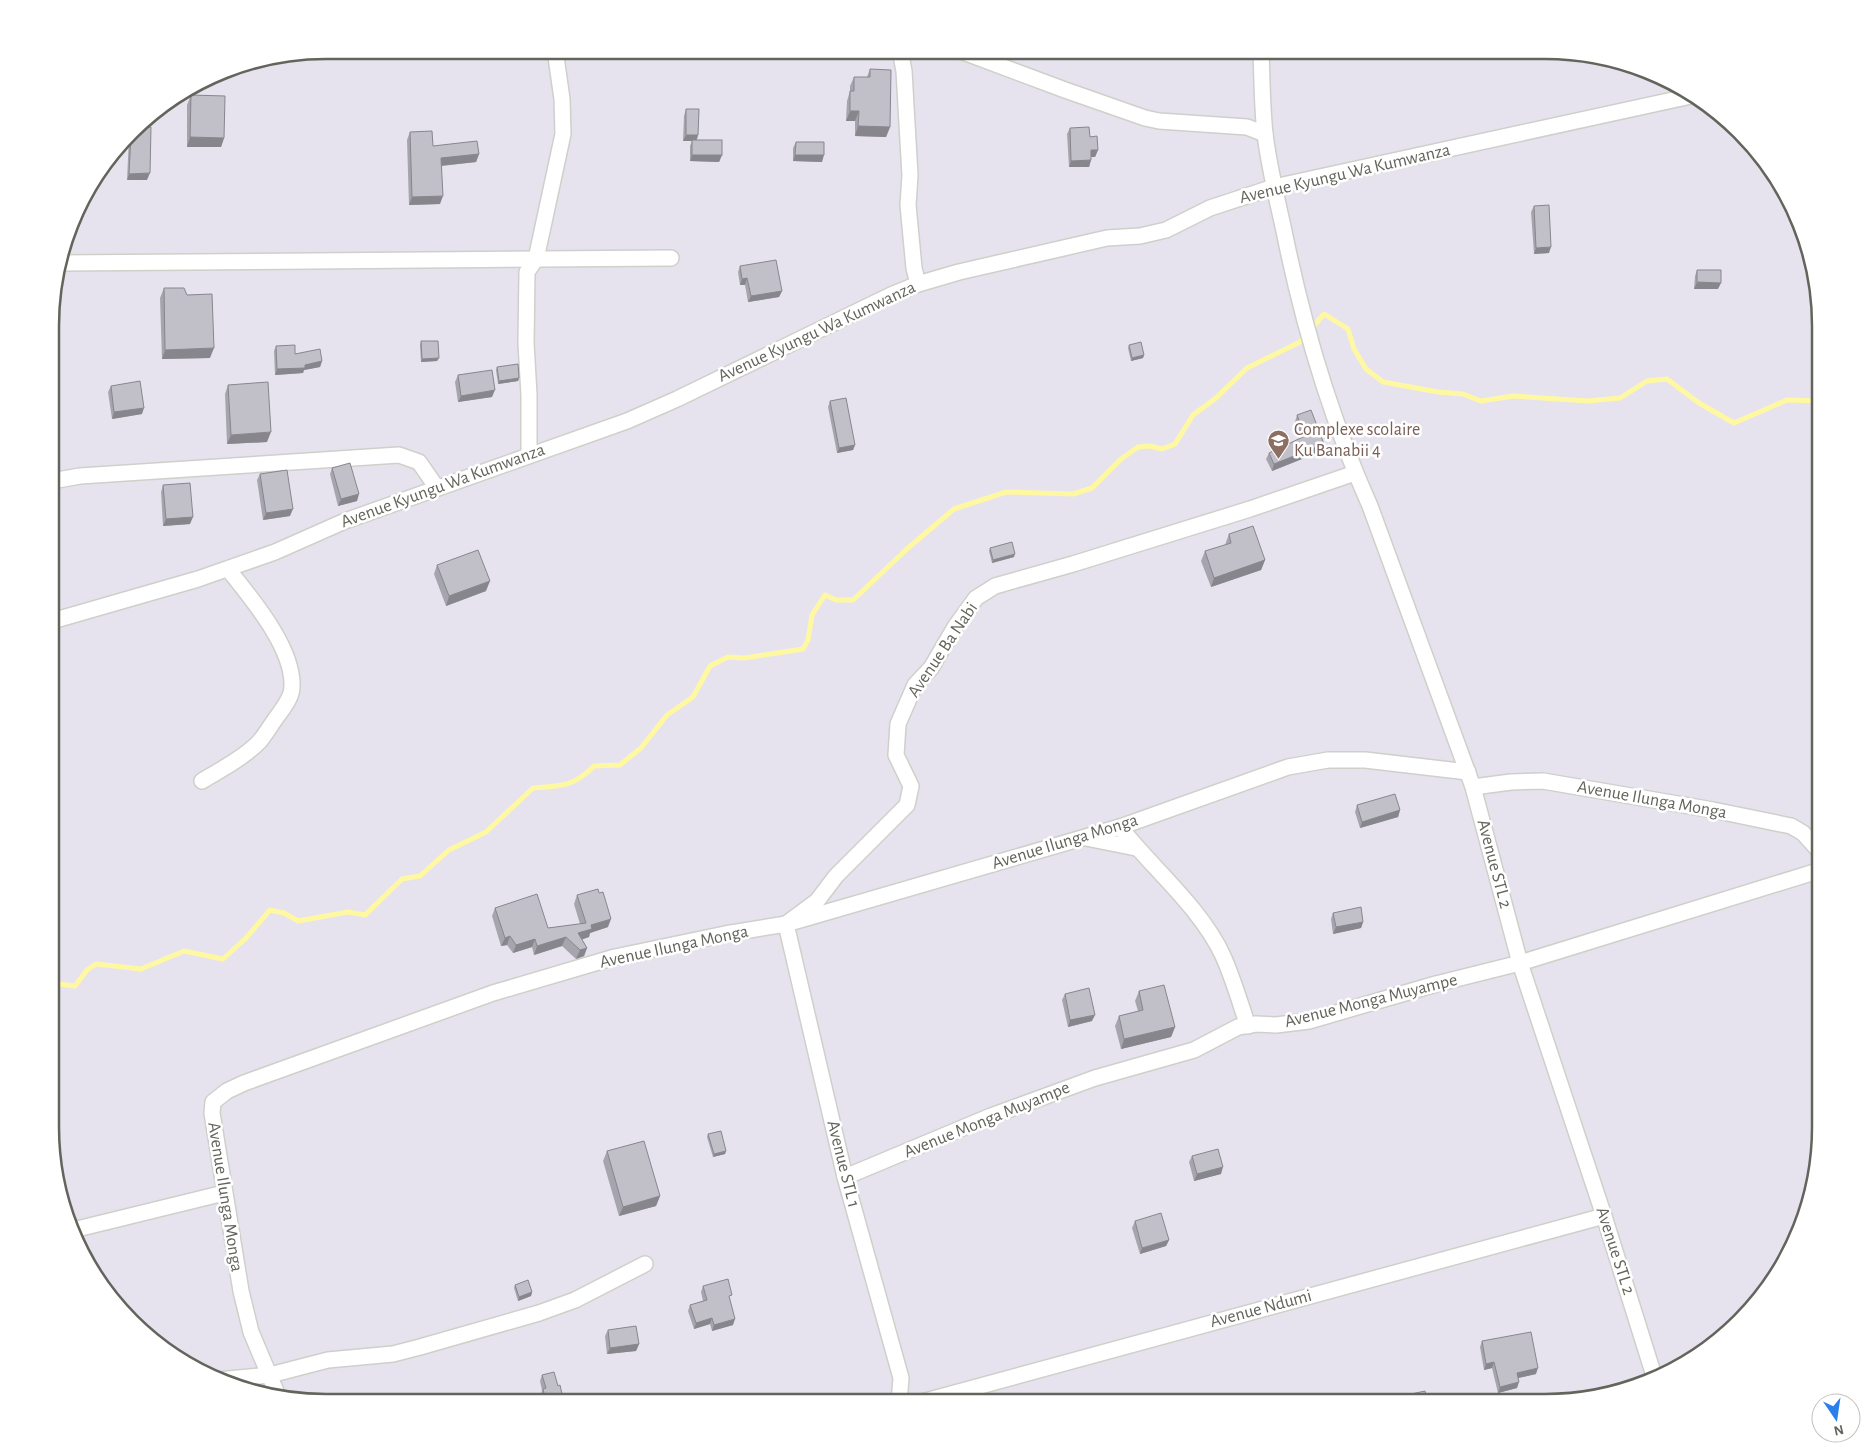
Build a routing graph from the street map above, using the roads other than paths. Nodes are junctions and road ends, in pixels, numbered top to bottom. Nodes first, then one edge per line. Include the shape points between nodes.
1 (556, 59) edge
2 (902, 59) edge
3 (982, 59) edge
4 (1261, 59) edge
5 (1683, 97) edge
6 (1265, 134) junction
7 (1274, 187) junction
8 (671, 258) dead end
9 (536, 259) junction
10 (67, 263) edge
11 (918, 284) junction
12 (529, 455) junction
13 (1355, 473) junction
14 (59, 480) edge
15 (437, 488) junction
16 (228, 569) junction
17 (59, 619) edge
18 (1468, 772) junction
19 (202, 781) dead end
20 (1473, 787) junction
21 (1120, 827) junction
22 (1083, 838) junction
23 (1812, 842) edge
24 (1136, 848) junction
25 (1812, 873) edge
26 (786, 924) junction
27 (1520, 963) junction
28 (1248, 1026) junction
29 (845, 1177) junction
30 (224, 1193) junction
31 (1604, 1216) junction
32 (79, 1229) edge
33 (645, 1264) dead end
34 (1652, 1372) edge
35 (270, 1375) junction
36 (236, 1378) edge
37 (275, 1389) edge
38 (900, 1394) edge
39 (951, 1394) edge

1 - 9 street via 563,134
2 - 11 street via 910,176 908,205
3 - 6 street via 1145,118 1247,127
4 - 6 street
5 - 7 street, Avenue Kyungu Wa Kumwanza
6 - 7 street
7 - 11 street, Avenue Kyungu Wa Kumwanza via 1210,208 1166,230 1107,238
7 - 13 street, Avenue STL 2 via 1297,295
8 - 9 street
9 - 10 street
9 - 12 street via 527,272
11 - 12 street, Avenue Kyungu Wa Kumwanza via 627,421
12 - 15 street, Avenue Kyungu Wa Kumwanza
13 - 18 street, Avenue STL 2
13 - 26 street, Avenue Ba Nabi via 1241,512 995,586 976,598 931,668 915,685 898,724 896,755 911,786 907,805 836,876 817,901
14 - 15 street via 399,455 419,462
15 - 16 street, Avenue Kyungu Wa Kumwanza
16 - 17 street, Avenue Kyungu Wa Kumwanza
16 - 19 street via 263,612 280,643 290,670 292,688 285,706 259,742 236,761
18 - 20 street, Avenue STL 2
18 - 21 street, Avenue Ilunga Monga via 1365,760 1328,760 1288,767
20 - 23 street, Avenue Ilunga Monga via 1543,781 1791,826
20 - 27 street, Avenue STL 2
21 - 22 street, Avenue Ilunga Monga
21 - 24 street
22 - 24 street
22 - 26 street, Avenue Ilunga Monga
24 - 28 street via 1187,902 1214,940
25 - 27 street, Avenue Monga Muyampe
26 - 29 street, Avenue STL 1
26 - 30 street, Avenue Ilunga Monga via 614,957 494,993 244,1083 213,1102
27 - 28 street, Avenue Monga Muyampe via 1309,1021
27 - 31 street, Avenue STL 2
28 - 29 street, Avenue Monga Muyampe via 1238,1027 1194,1050 1095,1078 991,1116
29 - 38 street, Avenue STL 1 via 901,1378
30 - 32 street
30 - 35 street, Avenue Ilunga Monga via 240,1291 249,1324
31 - 34 street, Avenue STL 2
31 - 39 street, Avenue Ndumi
33 - 35 street via 575,1300 539,1313 402,1352 328,1360
35 - 36 street
35 - 37 street

